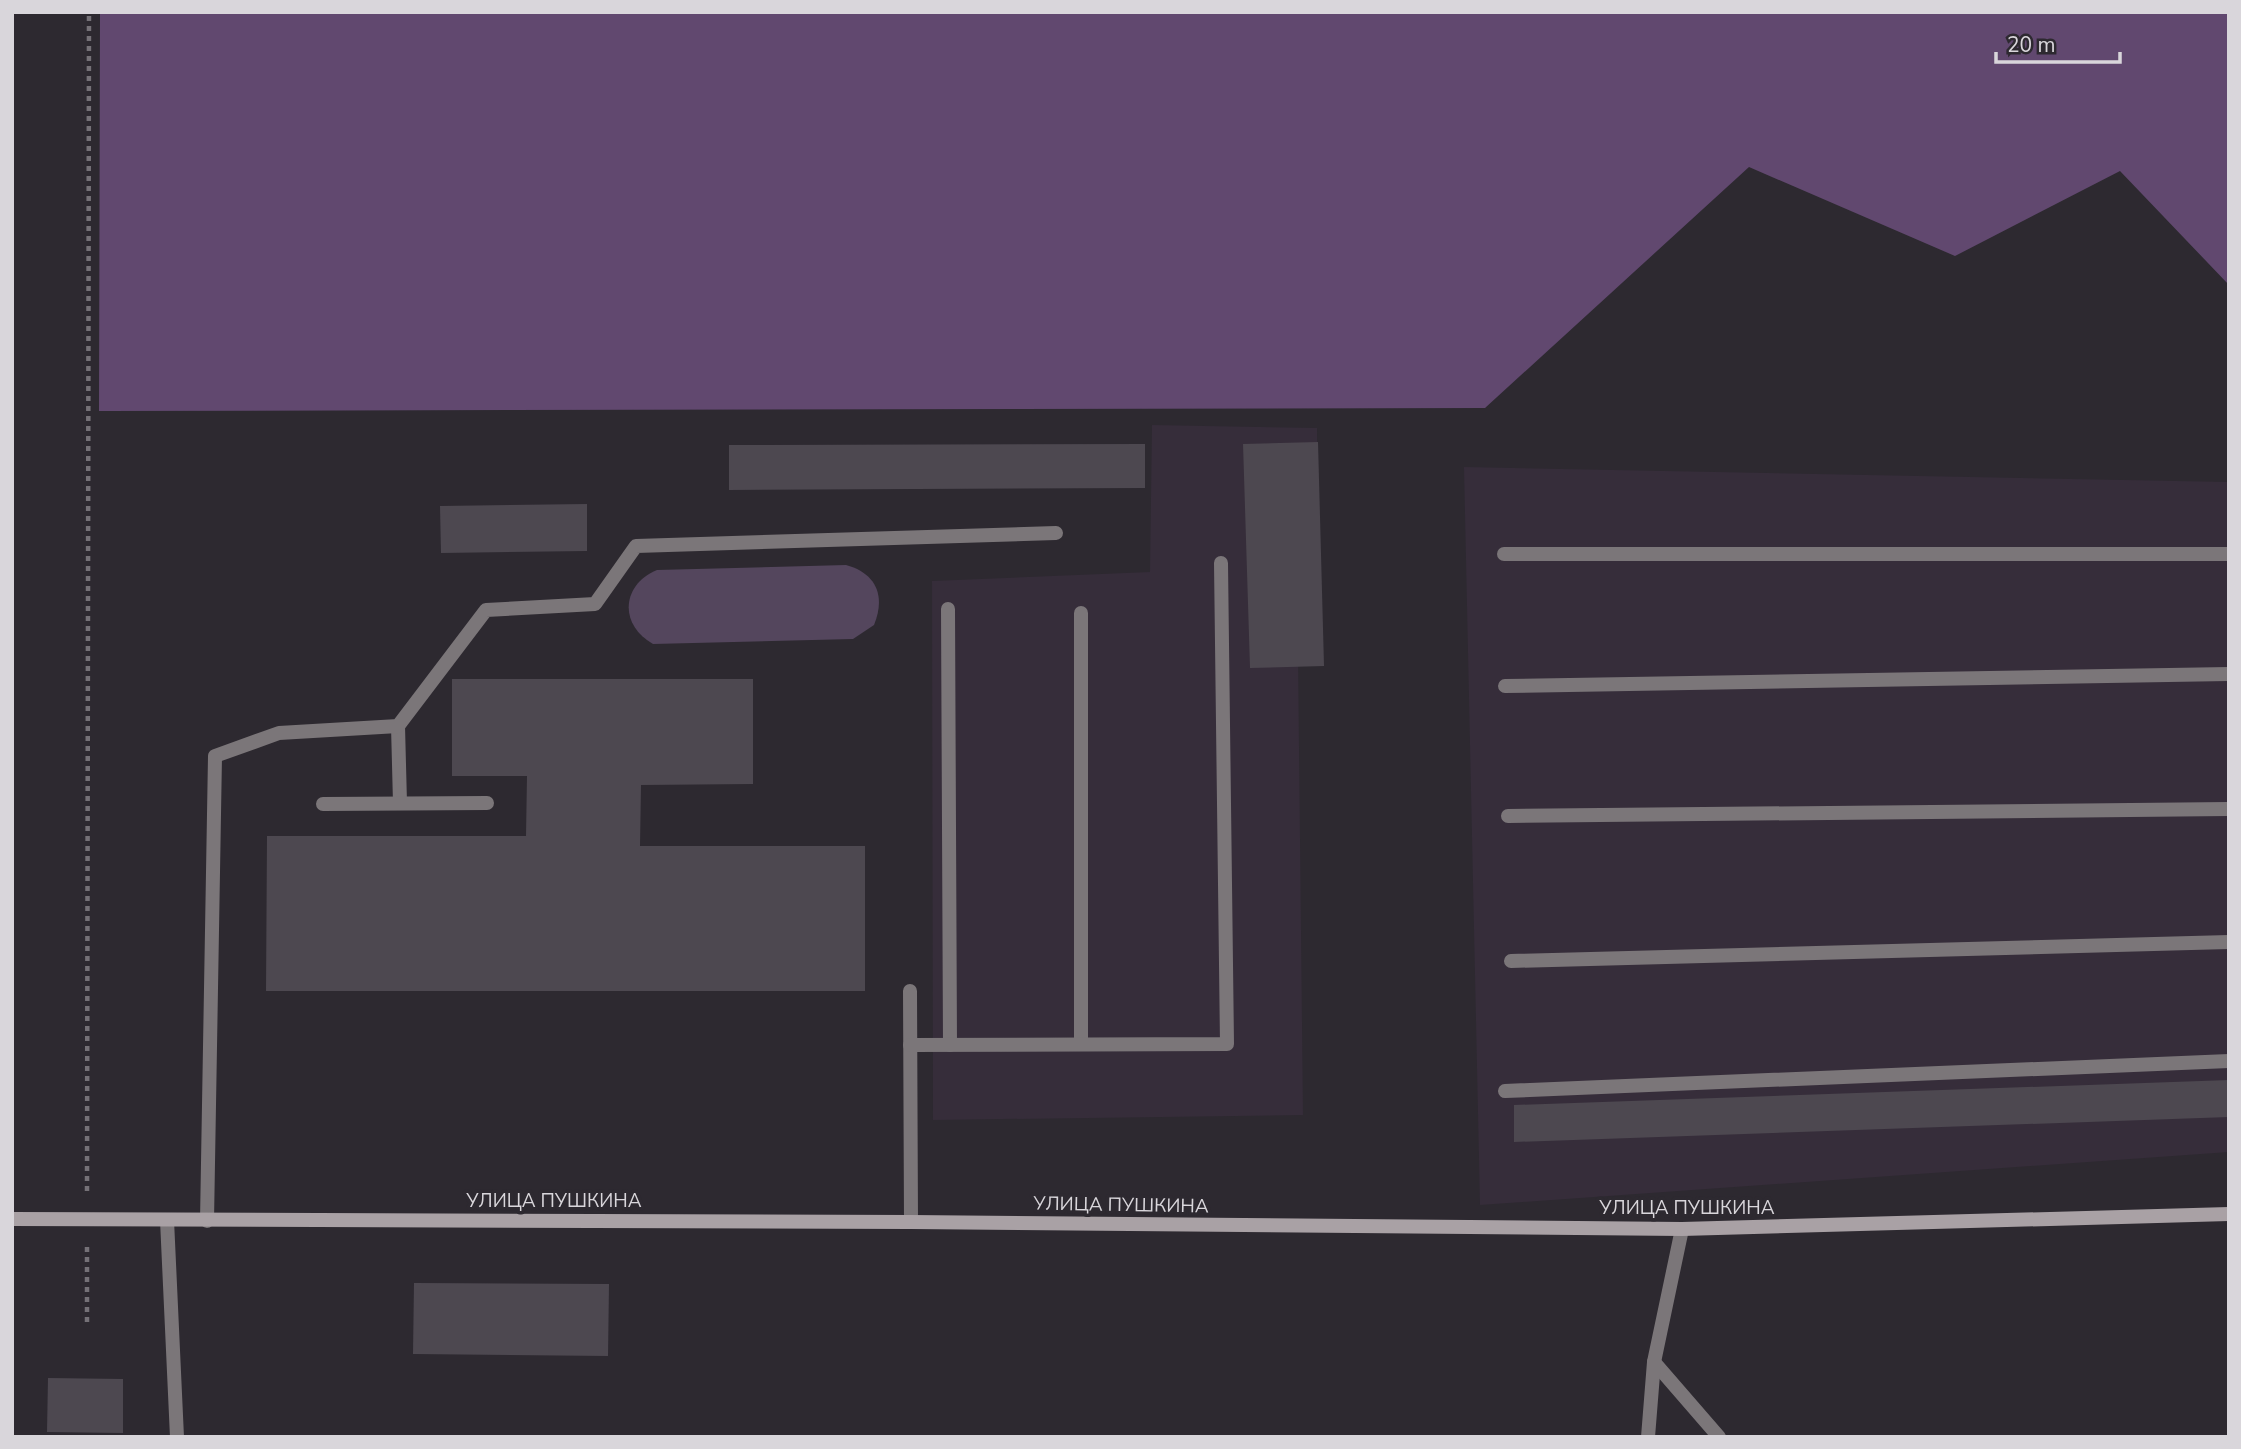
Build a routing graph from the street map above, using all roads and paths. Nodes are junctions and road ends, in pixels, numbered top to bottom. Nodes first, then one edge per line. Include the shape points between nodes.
1 (89, 12) edge
2 (1056, 533) dead end
3 (1504, 554) dead end
4 (2229, 554) edge
5 (1221, 563) dead end
6 (948, 609) dead end
7 (1081, 613) dead end
8 (2229, 674) edge
9 (1505, 686) dead end
10 (398, 726) junction
11 (400, 803) junction
12 (487, 803) dead end
13 (323, 804) dead end
14 (2229, 809) edge
15 (1508, 816) dead end
16 (2229, 942) edge
17 (1511, 961) dead end
18 (910, 991) dead end
19 (1081, 1044) junction
20 (910, 1045) junction
21 (950, 1045) junction
22 (2229, 1061) edge
23 (1505, 1091) dead end
24 (2229, 1214) edge
25 (12, 1219) edge
26 (87, 1219) junction
27 (167, 1220) junction
28 (207, 1221) junction
29 (911, 1222) junction
30 (1682, 1229) junction
31 (87, 1322) dead end
32 (1654, 1362) junction
33 (177, 1437) edge
34 (1648, 1437) edge
35 (1719, 1437) edge

1 - 26 path
2 - 10 lane via 636,547 595,604 486,610
3 - 4 lane
5 - 19 lane via 1227,1044
6 - 21 lane
7 - 19 lane
8 - 9 lane
10 - 11 lane
10 - 28 lane via 279,733 215,756
11 - 12 lane
11 - 13 lane
14 - 15 lane
16 - 17 lane
18 - 20 lane
19 - 21 lane
20 - 21 lane
20 - 29 lane
22 - 23 lane
24 - 30 main road, УЛИЦА ПУШКИНА
25 - 26 main road, УЛИЦА ПУШКИНА
26 - 27 main road, УЛИЦА ПУШКИНА
26 - 31 path
27 - 28 main road, УЛИЦА ПУШКИНА
27 - 33 lane
28 - 29 main road, УЛИЦА ПУШКИНА
29 - 30 main road, УЛИЦА ПУШКИНА
30 - 32 lane
32 - 34 lane
32 - 35 lane

